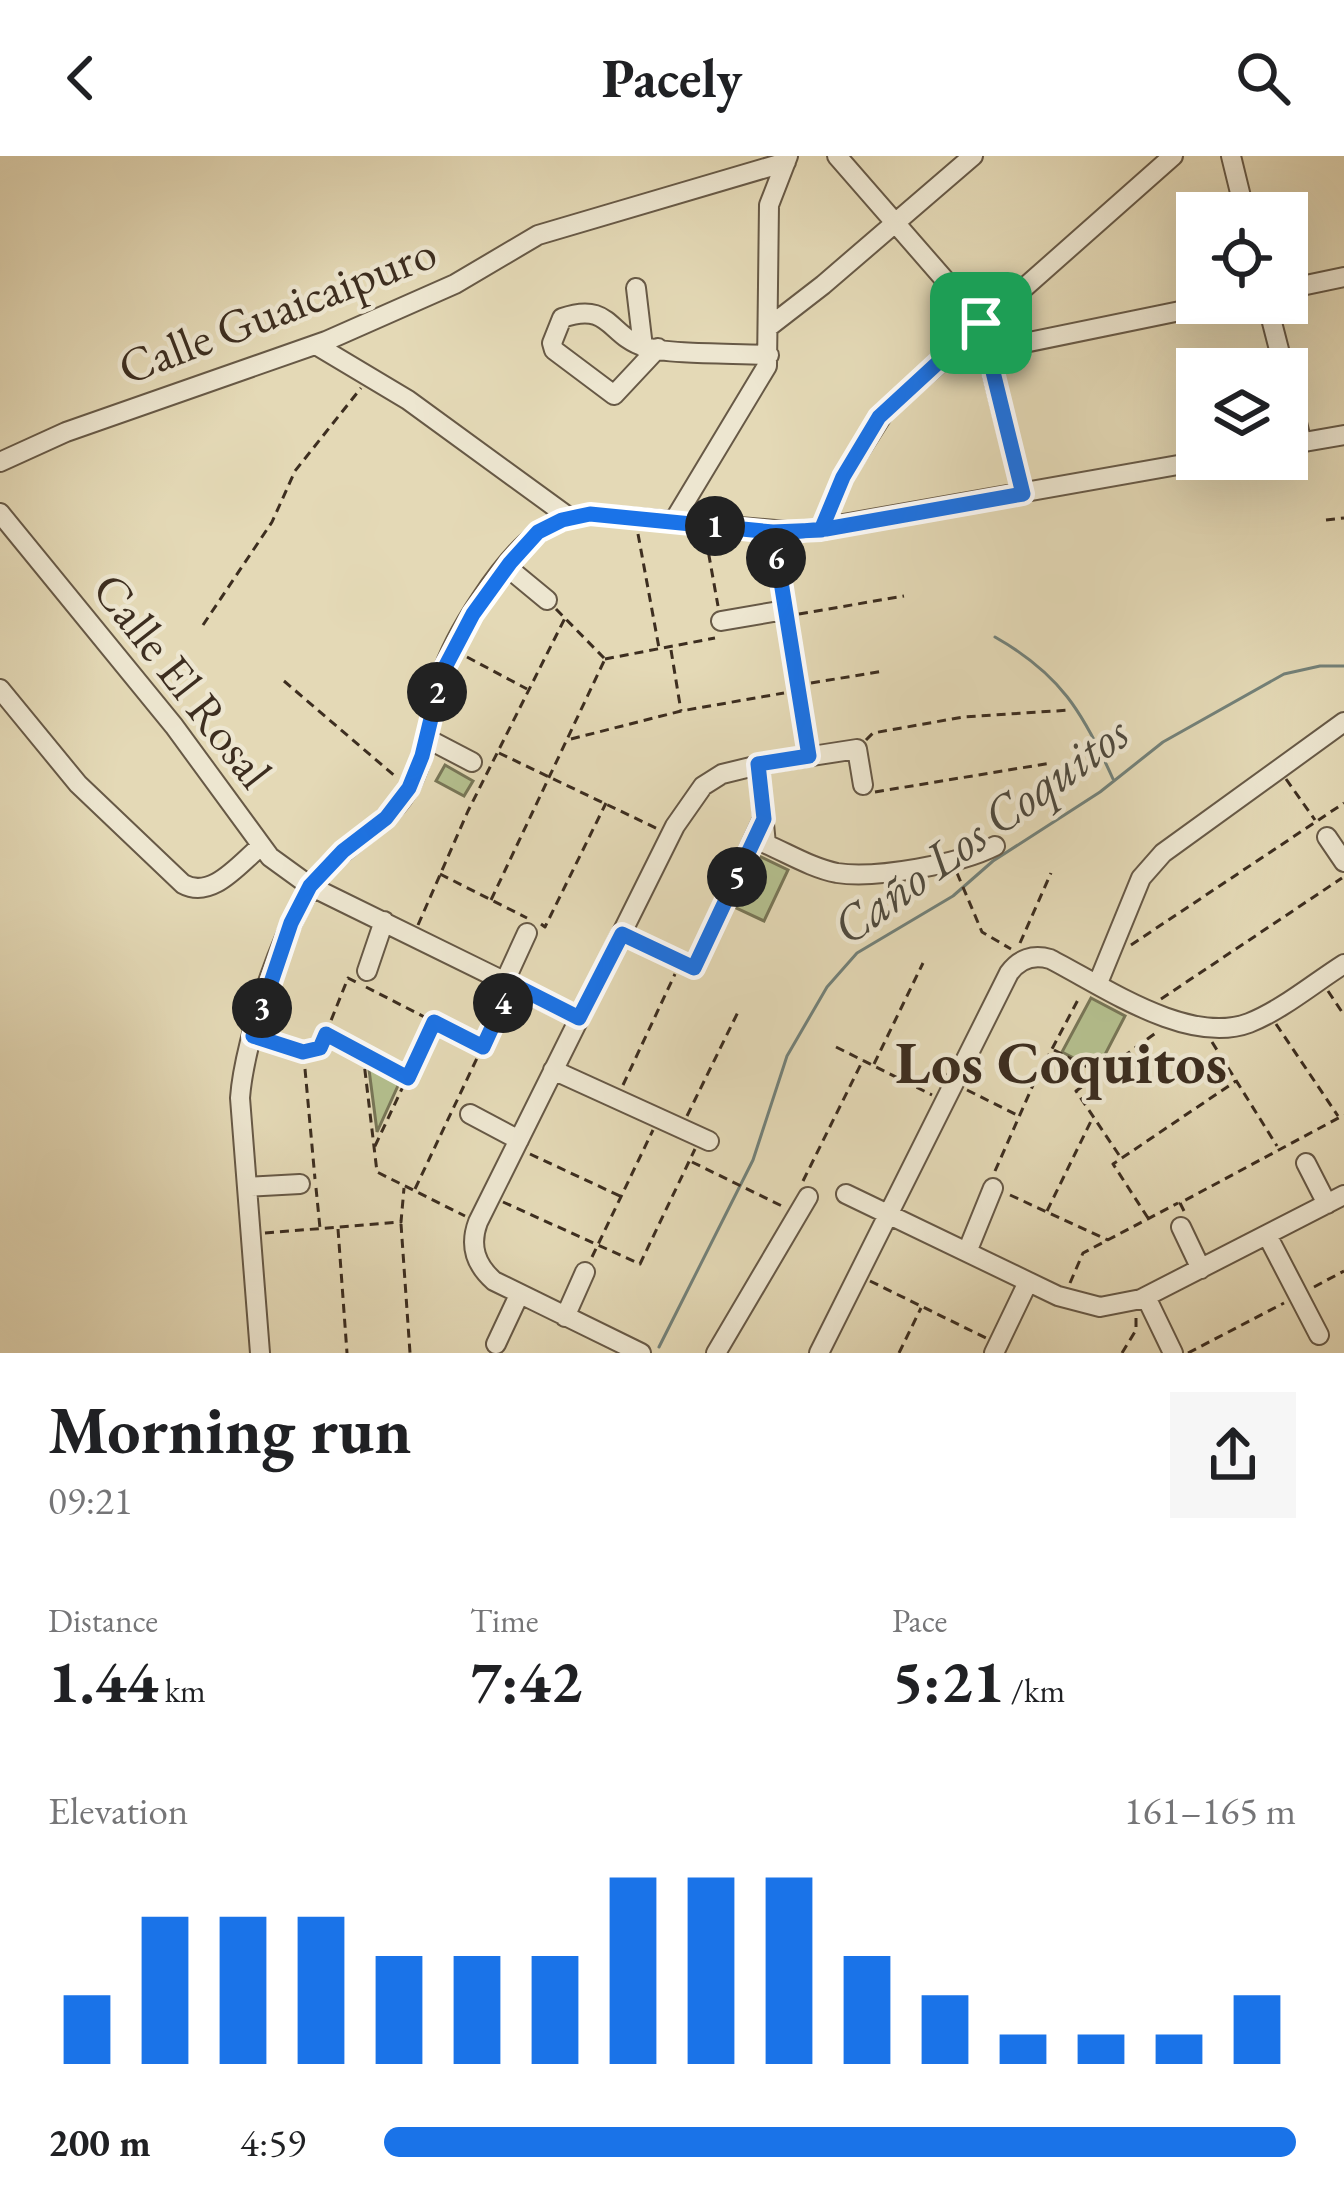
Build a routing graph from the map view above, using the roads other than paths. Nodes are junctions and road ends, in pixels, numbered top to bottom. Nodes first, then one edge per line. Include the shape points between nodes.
1 (837, 156) edge
2 (973, 156) edge
3 (1173, 156) edge
4 (1231, 156) edge
5 (788, 159) edge
6 (1240, 192) edge
7 (896, 222) junction
8 (1344, 277) edge
9 (1308, 285) edge
10 (636, 288) dead end
11 (1176, 312) edge
12 (981, 323) junction
13 (770, 326) junction
14 (316, 344) junction
15 (650, 347) junction
16 (990, 350) junction
17 (769, 355) junction
18 (1344, 435) edge
19 (1308, 441) edge
20 (0, 462) edge
21 (1176, 466) edge
22 (1023, 494) junction
23 (0, 513) edge
24 (570, 518) junction
25 (674, 522) junction
26 (821, 530) junction
27 (773, 532) junction
28 (507, 567) junction
29 (547, 600) road end
30 (785, 613) junction
31 (721, 621) road end
32 (0, 689) edge
33 (1344, 722) edge
34 (426, 738) junction
35 (809, 756) junction
36 (472, 762) dead end
37 (758, 764) junction
38 (864, 789) road end
39 (764, 819) junction
40 (1321, 829) road end
41 (995, 845) dead end
42 (261, 846) junction
43 (1344, 862) edge
44 (310, 886) junction
45 (384, 921) junction
46 (527, 933) dead end
47 (622, 934) junction
48 (1344, 964) edge
49 (367, 970) dead end
50 (1094, 981) junction
51 (508, 983) junction
52 (579, 1018) junction
53 (253, 1036) junction
54 (303, 1052) road end
55 (553, 1070) junction
56 (470, 1114) dead end
57 (710, 1141) dead end
58 (517, 1143) junction
59 (1306, 1163) dead end
60 (300, 1184) dead end
61 (247, 1187) junction
62 (993, 1188) road end
63 (846, 1194) dead end
64 (807, 1200) road end
65 (1335, 1200) edge
66 (887, 1214) junction
67 (1181, 1227) road end
68 (1267, 1235) junction
69 (967, 1252) junction
70 (1201, 1268) junction
71 (585, 1272) road end
72 (1028, 1282) junction
73 (519, 1294) junction
74 (1139, 1300) junction
75 (565, 1317) junction
76 (1319, 1335) dead end
77 (496, 1344) dead end
78 (996, 1349) edge
79 (260, 1353) edge
80 (641, 1353) edge
81 (716, 1353) edge
82 (819, 1353) edge
83 (1173, 1353) edge

1 - 7 street
2 - 7 street
3 - 12 street
4 - 6 street
5 - 13 street via 769,205
5 - 14 street, Calle Guaicaipuro via 538,235 455,284
7 - 12 street
7 - 13 street
8 - 9 street
10 - 15 street
11 - 16 street
12 - 16 street
12 - 26 street via 879,417
13 - 17 street
14 - 20 street, Calle Guaicaipuro
14 - 24 street
15 - 15 street via 592,313 562,318 552,343 614,395
15 - 17 street
16 - 22 street
17 - 25 street
18 - 19 street
21 - 22 street
22 - 26 street
23 - 42 street, Calle El Rosal
24 - 25 street
24 - 28 street via 538,532
25 - 27 street
26 - 27 street
27 - 30 street
28 - 29 street
28 - 34 street via 453,649
30 - 31 street
30 - 35 street
32 - 42 street via 78,784 183,884 209,888
33 - 50 street via 1163,853 1141,878
34 - 36 street
34 - 44 street via 409,788 386,818
35 - 37 street
35 - 38 street via 857,749
37 - 39 street
37 - 47 street via 703,786
39 - 41 street via 766,844 848,874 956,859
39 - 47 street via 694,968
40 - 43 street
42 - 44 street, Calle El Rosal
44 - 45 street, Calle El Rosal
44 - 53 street
45 - 49 street
45 - 51 street, Calle El Rosal
46 - 51 street
47 - 52 street
48 - 50 street via 1234,1028 1173,1021
50 - 66 street via 1043,957 1009,973
51 - 52 street, Calle El Rosal
52 - 55 street
53 - 54 street
53 - 61 street via 241,1084
55 - 57 street
55 - 58 street
56 - 58 street
58 - 73 street via 473,1243 494,1281
59 - 65 street
60 - 61 street
61 - 79 street
62 - 69 street
63 - 66 street
64 - 81 street
65 - 68 street
66 - 69 street
66 - 82 street
67 - 70 street
68 - 70 street
68 - 76 street
69 - 72 street
70 - 74 street
71 - 75 street
72 - 74 street via 1100,1307
72 - 78 street
73 - 75 street
73 - 77 street
74 - 83 street
75 - 80 street

